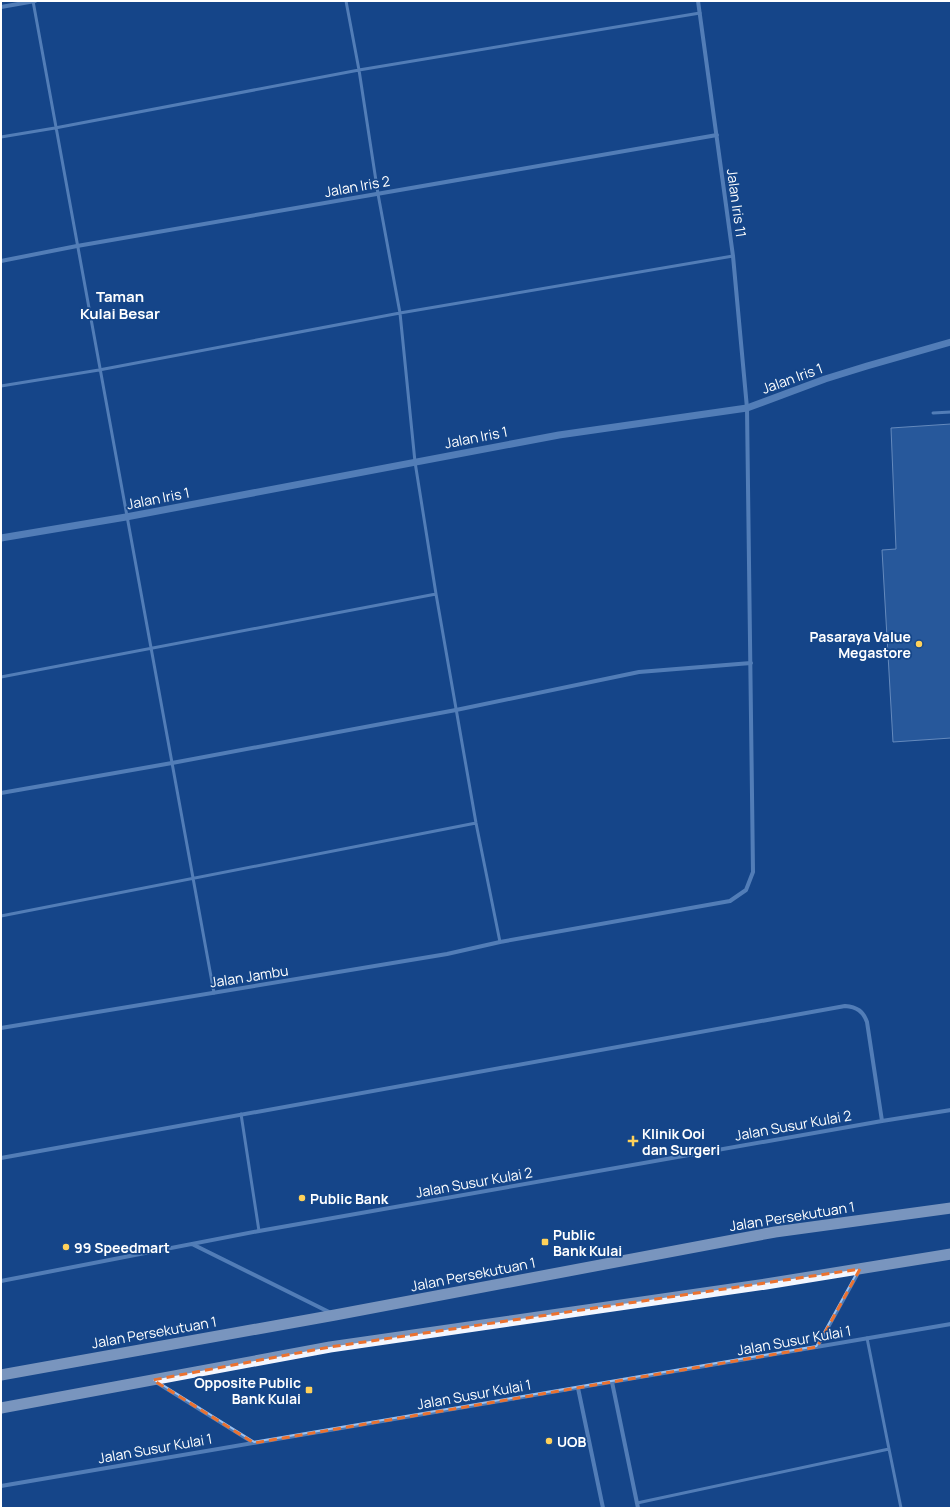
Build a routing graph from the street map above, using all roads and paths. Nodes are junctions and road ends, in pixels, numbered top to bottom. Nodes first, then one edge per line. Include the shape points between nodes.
1 (34, 1) edge
2 (346, 1) edge
3 (698, 1) edge
4 (1, 7) edge
5 (700, 13) junction
6 (359, 70) junction
7 (55, 128) junction
8 (717, 135) junction
9 (1, 137) edge
10 (378, 194) junction
11 (77, 246) junction
12 (733, 256) junction
13 (1, 261) edge
14 (400, 313) junction
15 (951, 342) edge
16 (99, 370) junction
17 (1, 386) edge
18 (747, 408) junction
19 (951, 412) edge
20 (933, 413) dead end
21 (415, 462) junction
22 (126, 518) junction
23 (1, 538) edge
24 (436, 594) junction
25 (150, 648) junction
26 (751, 663) junction
27 (1, 677) edge
28 (456, 710) junction
29 (172, 763) junction
30 (1, 793) edge
31 (476, 823) junction
32 (193, 879) junction
33 (1, 916) edge
34 (500, 942) junction
35 (214, 993) junction
36 (1, 1028) edge
37 (951, 1110) edge
38 (241, 1114) junction
39 (882, 1121) junction
40 (1, 1158) edge
41 (951, 1208) edge
42 (259, 1231) junction
43 (192, 1244) junction
44 (951, 1254) edge
45 (860, 1269) junction
46 (1, 1281) edge
47 (335, 1315) junction
48 (951, 1324) edge
49 (867, 1338) junction
50 (817, 1347) junction
51 (1, 1375) edge
52 (153, 1380) junction
53 (612, 1382) junction
54 (578, 1388) junction
55 (1, 1408) edge
56 (254, 1443) junction
57 (889, 1449) junction
58 (1, 1486) edge
59 (638, 1506) edge
60 (602, 1508) edge
61 (901, 1508) edge

1 - 4 street
1 - 7 lane
2 - 6 lane
3 - 5 street, Jalan Iris 11
5 - 6 lane
5 - 8 street, Jalan Iris 11
6 - 7 lane
6 - 10 lane
7 - 9 lane
7 - 11 lane
8 - 10 street, Jalan Iris 2
8 - 12 street, Jalan Iris 11
10 - 11 street, Jalan Iris 2
10 - 14 lane
11 - 13 street, Jalan Iris 2
11 - 16 lane
12 - 14 lane
12 - 18 street, Jalan Iris 11
14 - 16 lane
14 - 21 lane
15 - 18 street, Jalan Iris 1 via 825,379
16 - 17 lane
16 - 22 lane
18 - 21 street, Jalan Iris 1 via 559,435
18 - 26 street, Jalan Iris 11
19 - 20 lane
21 - 22 street, Jalan Iris 1
21 - 24 lane
22 - 23 street, Jalan Iris 1
22 - 25 lane
24 - 25 lane
24 - 28 lane
25 - 27 lane
25 - 29 lane
26 - 28 street via 639,672
26 - 34 street, Jalan Jambu via 753,872 746,890 730,901
28 - 29 street
28 - 31 lane
29 - 30 street
29 - 32 lane
31 - 32 lane
31 - 34 lane
32 - 33 lane
32 - 35 lane
34 - 35 street, Jalan Jambu via 447,954
35 - 36 street, Jalan Jambu
37 - 39 street, Jalan Susur Kulai 2
38 - 39 street via 852,1006 859,1009 867,1022
38 - 40 street
38 - 42 lane
39 - 42 street, Jalan Susur Kulai 2
41 - 47 highway, Jalan Persekutuan 1 via 775,1232
42 - 43 street, Jalan Susur Kulai 2
43 - 46 street, Jalan Susur Kulai 2
43 - 47 street
44 - 45 highway
45 - 50 street
45 - 52 highway via 330,1347
47 - 51 highway, Jalan Persekutuan 1
48 - 49 street, Jalan Susur Kulai 1
49 - 50 street, Jalan Susur Kulai 1
49 - 57 lane
50 - 53 street, Jalan Susur Kulai 1
52 - 55 highway
52 - 56 street
53 - 54 street, Jalan Susur Kulai 1
53 - 59 street
54 - 56 street, Jalan Susur Kulai 1
54 - 60 street
56 - 58 street, Jalan Susur Kulai 1
57 - 59 lane
57 - 61 lane

